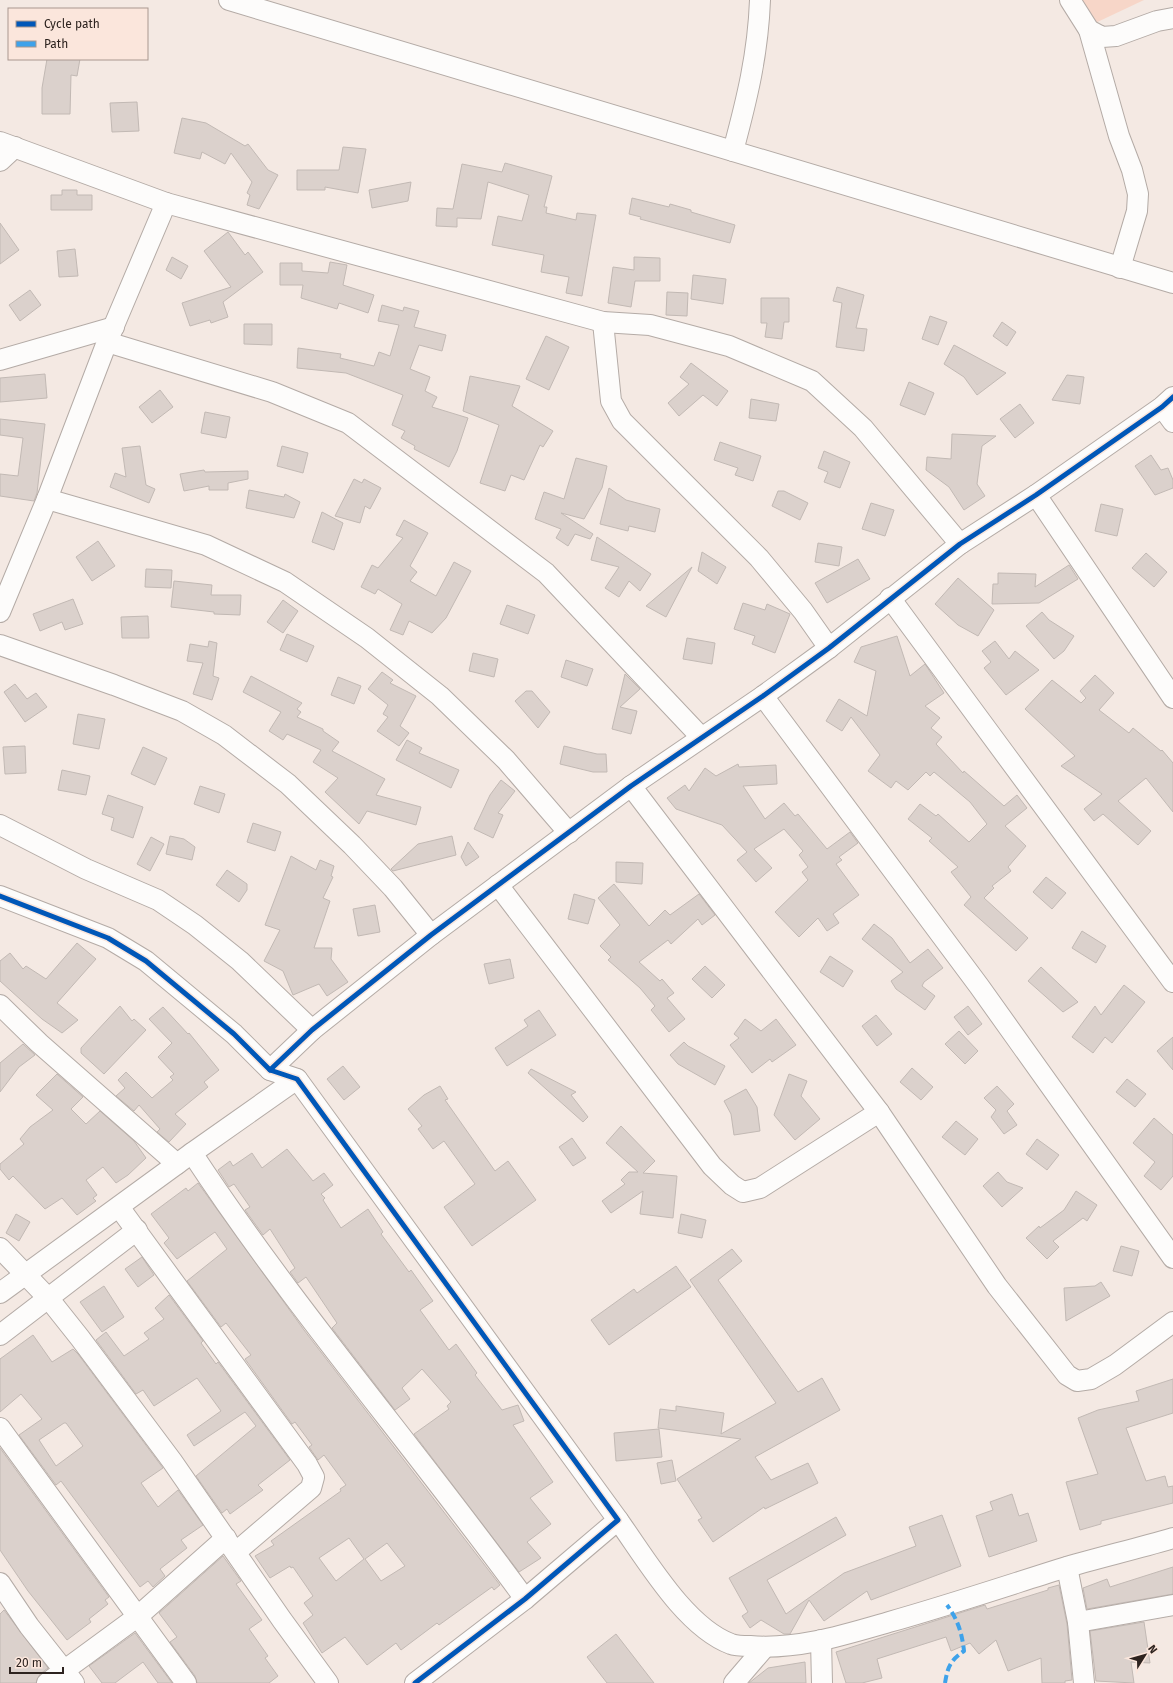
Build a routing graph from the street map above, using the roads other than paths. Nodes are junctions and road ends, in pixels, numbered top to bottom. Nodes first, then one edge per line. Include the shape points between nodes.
1 (229, 0) edge
2 (760, 0) edge
3 (1070, 0) edge
4 (1173, 18) edge
5 (1089, 30) junction
6 (7, 144) edge
7 (733, 151) junction
8 (0, 161) edge
9 (166, 203) junction
10 (1120, 268) junction
11 (1173, 283) edge
12 (603, 322) junction
13 (111, 335) junction
14 (0, 360) edge
15 (1169, 409) edge
16 (1036, 495) junction
17 (47, 499) junction
18 (960, 544) junction
19 (890, 598) junction
20 (0, 612) edge
21 (0, 645) edge
22 (829, 648) junction
23 (763, 696) junction
24 (1173, 698) edge
25 (701, 737) junction
26 (631, 786) junction
27 (0, 825) edge
28 (569, 833) junction
29 (498, 885) junction
30 (0, 896) edge
31 (431, 934) junction
32 (1173, 982) edge
33 (0, 1005) edge
34 (312, 1030) junction
35 (270, 1070) junction
36 (297, 1079) junction
37 (879, 1112) junction
38 (185, 1159) junction
39 (119, 1207) junction
40 (137, 1230) junction
41 (0, 1248) edge
42 (1173, 1258) edge
43 (27, 1274) junction
44 (0, 1293) edge
45 (49, 1299) junction
46 (1173, 1322) edge
47 (0, 1335) edge
48 (0, 1428) edge
49 (618, 1520) junction
50 (1173, 1538) edge
51 (231, 1545) junction
52 (1067, 1567) junction
53 (0, 1583) edge
54 (525, 1599) junction
55 (1173, 1604) edge
56 (137, 1617) junction
57 (1078, 1622) junction
58 (821, 1640) junction
59 (764, 1648) junction
60 (69, 1677) edge
61 (46, 1683) edge
62 (186, 1683) edge
63 (328, 1683) edge
64 (415, 1683) edge
65 (734, 1683) edge
66 (822, 1683) edge
67 (1084, 1683) edge

1 - 7 street
2 - 7 street via 759,30 749,92
3 - 5 street
4 - 5 street via 1116,36 1102,37
5 - 10 street via 1138,194 1136,211
6 - 8 street
6 - 9 street
7 - 10 street
9 - 12 street
9 - 13 street
10 - 11 street
12 - 18 street via 650,325 729,346 812,381 863,428
12 - 22 street via 610,401 622,421 759,558 803,611
13 - 14 street
13 - 17 street
13 - 25 street via 272,392 348,423 546,573
15 - 16 street
16 - 18 street
16 - 24 street
17 - 20 street
17 - 28 street via 206,545 284,582 367,638 440,696 506,760
18 - 19 street
19 - 22 street
19 - 32 street
21 - 31 street via 182,711 224,735 288,784 352,845 393,888
22 - 23 street
23 - 25 street
23 - 42 street via 979,986
25 - 26 street
26 - 28 street
26 - 37 street
27 - 34 street via 86,869 158,900 195,925 240,961
28 - 29 street
29 - 31 street
29 - 37 street via 712,1166 743,1192 760,1188
30 - 35 street via 108,938 146,961 234,1034
31 - 34 street
33 - 38 street via 39,1043
34 - 35 street
35 - 36 street
36 - 38 street
36 - 49 street
37 - 46 street via 997,1286 1067,1375 1077,1381 1091,1379 1115,1365
38 - 39 street
38 - 54 street via 220,1196
39 - 40 street
39 - 43 street
40 - 45 street
40 - 51 street via 314,1477 311,1488
41 - 43 street
43 - 44 street
43 - 45 street
45 - 47 street
45 - 51 street via 172,1461
48 - 56 street
49 - 54 street
49 - 59 street via 680,1605 708,1632 732,1645
50 - 52 street
51 - 56 street
51 - 63 street
52 - 57 street
52 - 58 street via 947,1605
53 - 60 street via 29,1626
54 - 64 street
55 - 57 street
56 - 60 street via 102,1641
56 - 62 street
57 - 67 street
58 - 59 street
58 - 66 street
59 - 65 street
60 - 61 street

